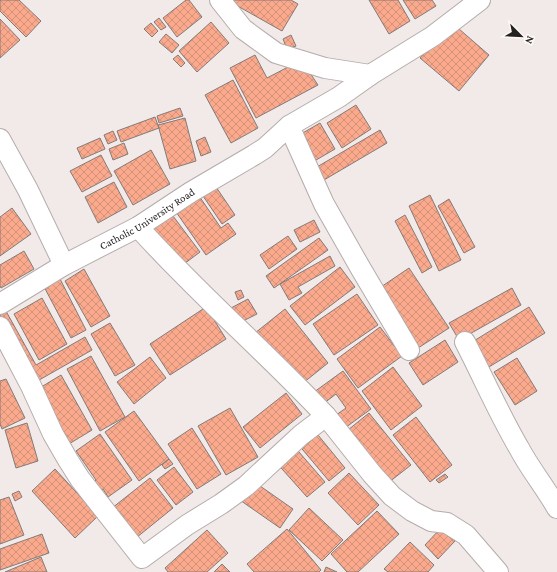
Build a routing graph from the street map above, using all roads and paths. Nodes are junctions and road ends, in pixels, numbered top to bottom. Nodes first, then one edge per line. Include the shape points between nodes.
1 (220, 0) edge
2 (480, 0) edge
3 (458, 7) edge
4 (370, 75) junction
5 (289, 126) junction
6 (0, 139) edge
7 (138, 227) junction
8 (64, 265) junction
9 (0, 304) edge
10 (0, 327) edge
11 (465, 342) dead end
12 (409, 350) dead end
13 (326, 416) junction
14 (557, 508) edge
15 (498, 572) edge

1 - 4 street via 243,29 276,53 325,68
2 - 3 street, Catholic University Road
3 - 4 street, Catholic University Road via 433,36
4 - 5 street, Catholic University Road via 339,97
5 - 7 street, Catholic University Road via 265,148
5 - 12 street via 324,204
6 - 8 street
7 - 8 street, Catholic University Road
7 - 13 street
8 - 9 street, Catholic University Road
10 - 13 street via 68,460 142,558 246,486 301,435
11 - 14 street via 493,402 519,449
13 - 15 street via 392,496 431,521 447,523 466,535

